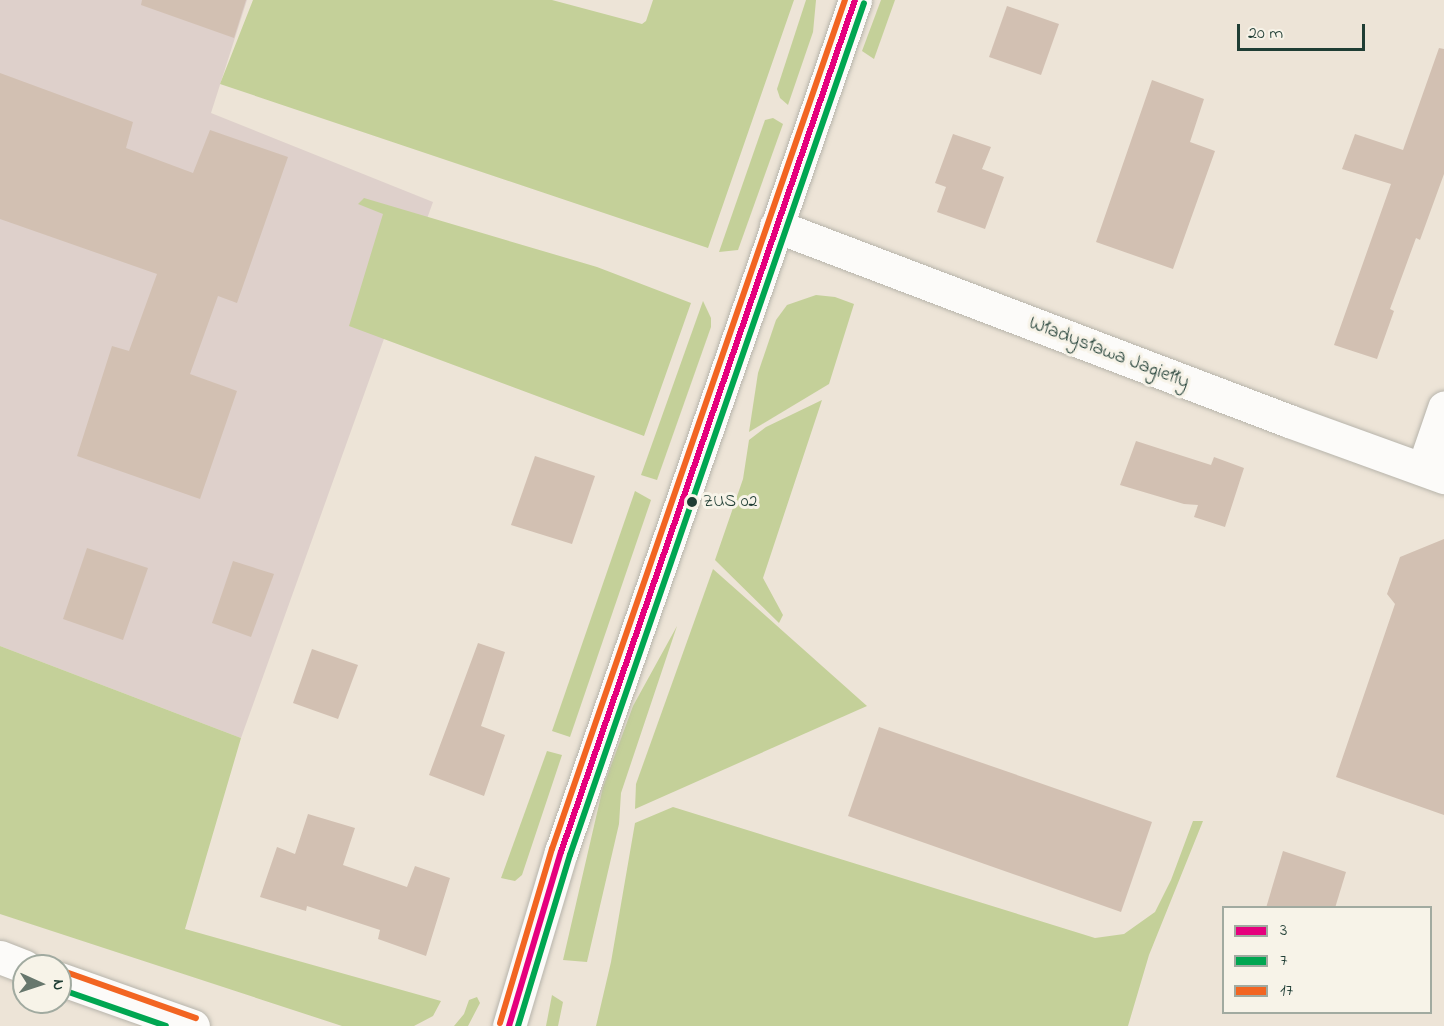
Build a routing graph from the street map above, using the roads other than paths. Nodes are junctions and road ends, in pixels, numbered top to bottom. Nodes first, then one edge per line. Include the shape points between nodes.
1 (855, 0) edge
2 (776, 226) junction
3 (1444, 408) edge
4 (1433, 473) edge
5 (72, 983) edge
6 (193, 1026) edge
7 (509, 1026) edge

1 - 2 main road
2 - 4 main road, Władysława Jagiełły
2 - 7 main road via 565,841
3 - 4 main road
5 - 6 main road

